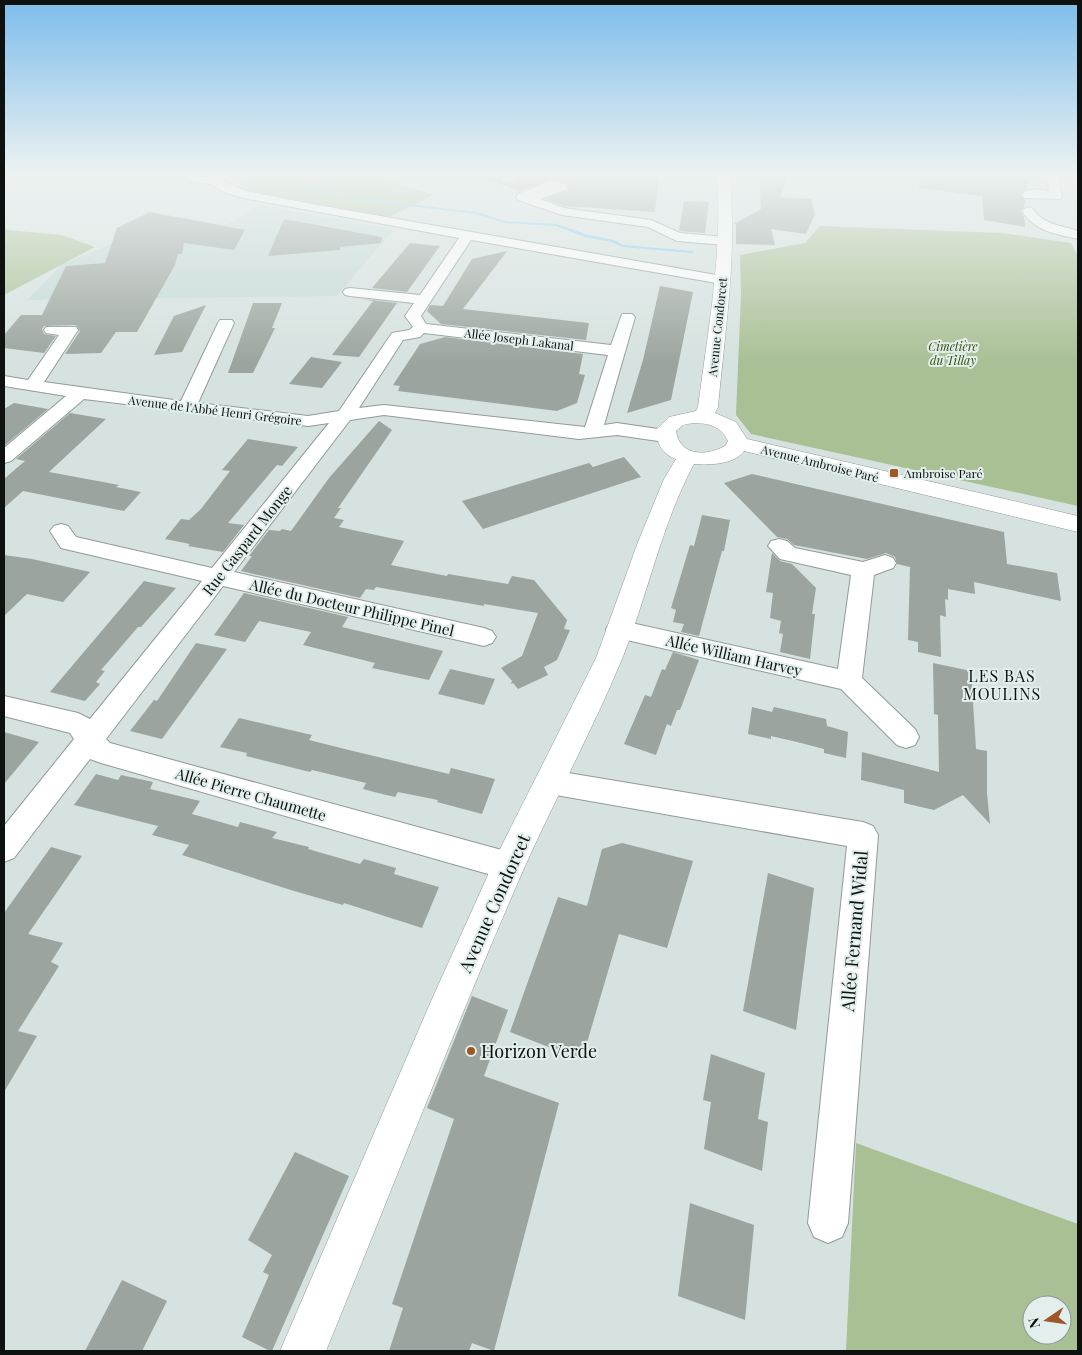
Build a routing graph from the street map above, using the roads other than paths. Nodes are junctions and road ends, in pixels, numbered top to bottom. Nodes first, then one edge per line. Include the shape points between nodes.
1 (467, 236) edge
2 (475, 236) edge
3 (676, 236) edge
4 (724, 236) edge
5 (724, 241) junction
6 (722, 280) junction
7 (350, 292) dead end
8 (425, 300) junction
9 (627, 317) dead end
10 (226, 323) dead end
11 (421, 328) junction
12 (52, 330) dead end
13 (617, 351) junction
14 (4, 381) edge
15 (34, 385) junction
16 (80, 392) junction
17 (188, 407) junction
18 (346, 414) junction
19 (703, 417) junction
20 (592, 433) junction
21 (738, 443) junction
22 (676, 446) junction
23 (4, 457) edge
24 (1078, 524) edge
25 (61, 530) dead end
26 (779, 546) dead end
27 (886, 563) dead end
28 (864, 570) junction
29 (219, 576) junction
30 (618, 629) junction
31 (484, 637) dead end
32 (849, 681) junction
33 (4, 706) edge
34 (906, 737) dead end
35 (89, 738) junction
36 (550, 782) junction
37 (4, 848) edge
38 (509, 866) junction
39 (828, 1223) dead end
40 (303, 1351) edge

1 - 8 street
2 - 6 street
3 - 5 street
4 - 5 street, Avenue Condorcet
5 - 6 street, Avenue Condorcet
6 - 19 street, Avenue Condorcet via 708,407
7 - 8 street
8 - 11 street via 413,316
9 - 13 street
10 - 17 street
11 - 13 street, Allée Joseph Lakanal
11 - 18 street, Rue Gaspard Monge via 414,334 398,336
12 - 15 street via 70,330
13 - 20 street
14 - 15 street, Avenue de l'Abbé Henri Grégoire
15 - 16 street, Avenue de l'Abbé Henri Grégoire
16 - 17 street, Avenue de l'Abbé Henri Grégoire
16 - 23 street
17 - 18 street, Avenue de l'Abbé Henri Grégoire via 308,420
18 - 20 street, Avenue de l'Abbé Henri Grégoire via 384,410
18 - 29 street, Rue Gaspard Monge
19 - 21 street via 729,426 738,437
19 - 22 street, Avenue Condorcet via 676,421 666,430
20 - 22 street, Avenue de l'Abbé Henri Grégoire via 617,429
21 - 22 street via 726,456 701,459
21 - 24 street, Avenue Ambroise Paré
22 - 30 street, Avenue Condorcet via 675,479
25 - 29 street, Allée du Docteur Philippe Pinel via 70,543
26 - 28 street via 788,554
27 - 28 street
28 - 32 street
29 - 31 street, Allée du Docteur Philippe Pinel
29 - 35 street, Rue Gaspard Monge
30 - 32 street, Allée William Harvey
30 - 36 street, Avenue Condorcet via 609,658
32 - 34 street
33 - 35 street, Allée Pierre Chaumette via 78,724
35 - 37 street, Rue Gaspard Monge
35 - 38 street, Allée Pierre Chaumette via 101,752
36 - 38 street, Avenue Condorcet
36 - 39 street, Allée Fernand Widal via 863,835
38 - 40 street, Avenue Condorcet

